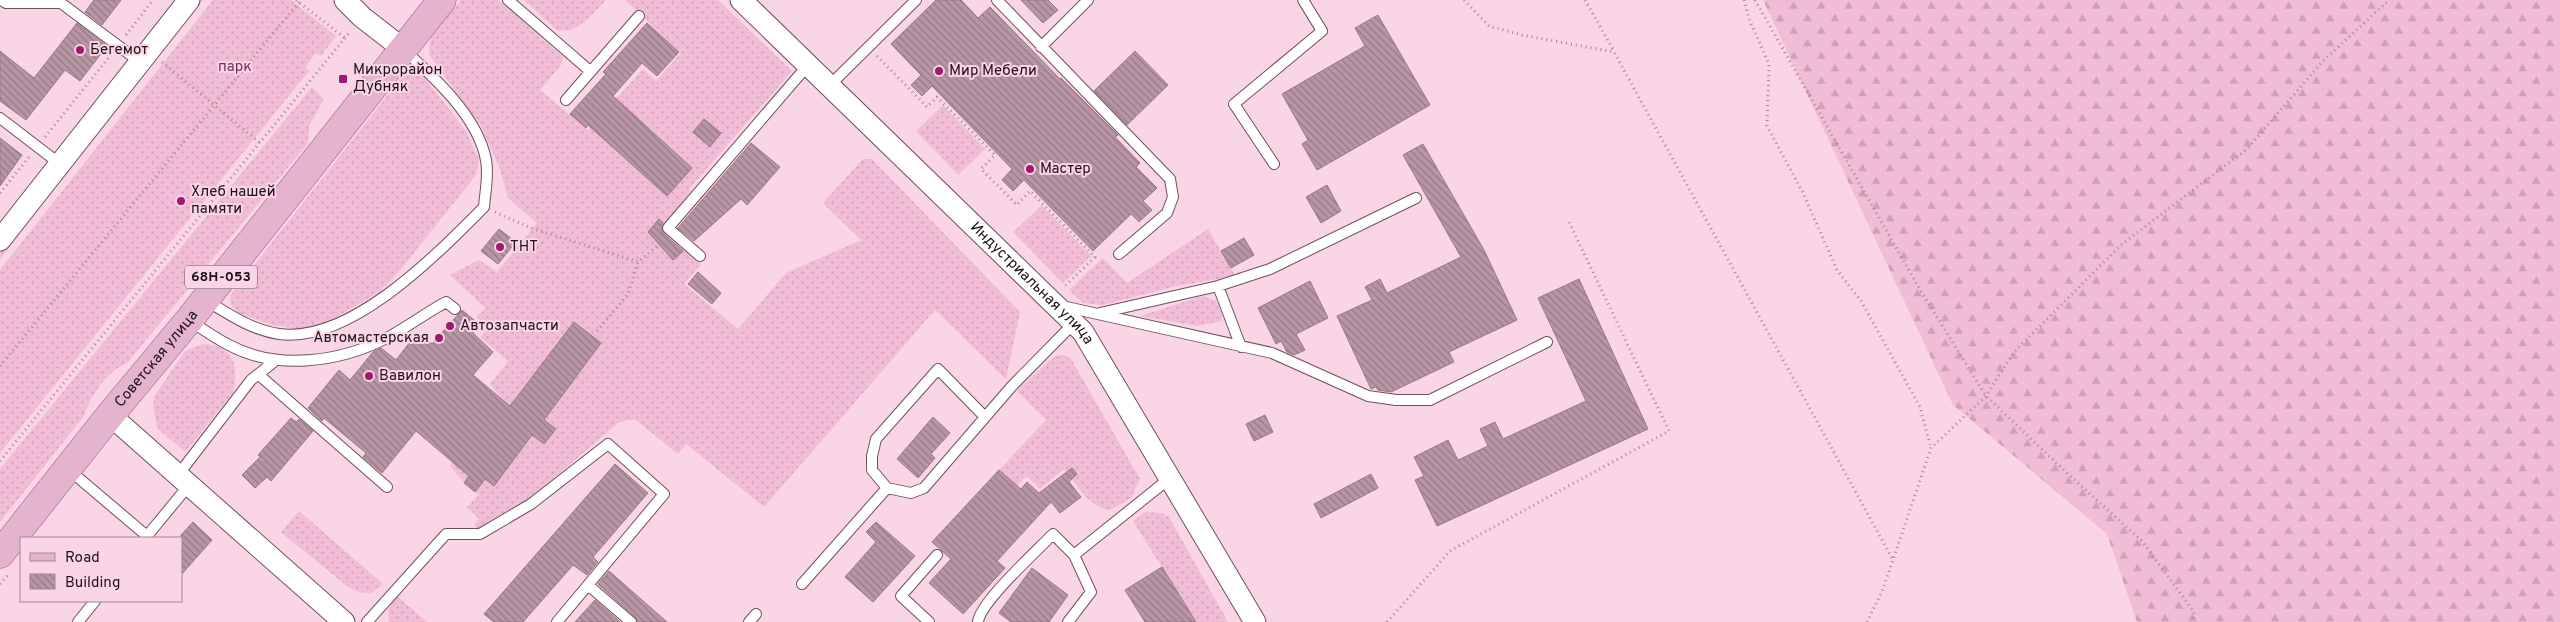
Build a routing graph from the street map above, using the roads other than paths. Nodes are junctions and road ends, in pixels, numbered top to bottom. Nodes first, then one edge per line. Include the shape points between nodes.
1 (1, 0) edge
2 (189, 0) edge
3 (345, 0) edge
4 (442, 0) edge
5 (508, 0) edge
6 (741, 0) edge
7 (916, 0) edge
8 (997, 0) edge
9 (1088, 0) edge
10 (1303, 0) edge
11 (638, 16) dead end
12 (1041, 47) junction
13 (403, 49) junction
14 (150, 61) junction
15 (808, 65) junction
16 (590, 71) junction
17 (829, 86) junction
18 (566, 100) dead end
19 (0, 118) edge
20 (60, 164) junction
21 (1274, 164) dead end
22 (1416, 198) dead end
23 (0, 240) edge
24 (1119, 254) dead end
25 (700, 256) dead end
26 (1218, 286) junction
27 (1052, 302) junction
28 (455, 309) dead end
29 (196, 310) junction
30 (1097, 314) junction
31 (1074, 323) junction
32 (1547, 342) dead end
33 (1241, 347) junction
34 (276, 360) junction
35 (258, 375) junction
36 (110, 415) junction
37 (985, 417) junction
38 (68, 468) junction
39 (1170, 478) junction
40 (184, 480) junction
41 (387, 487) dead end
42 (887, 488) junction
43 (146, 537) edge
44 (0, 554) edge
45 (937, 555) dead end
46 (1074, 555) junction
47 (802, 584) dead end
48 (588, 585) junction
49 (94, 602) edge
50 (78, 622) edge
51 (344, 622) edge
52 (367, 622) edge
53 (557, 622) edge
54 (631, 622) edge
55 (929, 622) edge
56 (978, 622) edge
57 (1068, 622) edge
58 (1255, 622) edge

1 - 14 lane via 6,3 61,3 118,46
2 - 14 street
3 - 13 street
4 - 13 main road, Советская улица / 68Н-053
5 - 16 lane
6 - 15 street, Индустриальная улица
7 - 17 lane
8 - 12 lane
9 - 12 lane
10 - 21 lane via 1322,31 1234,104
11 - 16 lane
12 - 24 lane via 1170,179 1173,197 1167,214
13 - 29 main road, Советская улица / 68Н-053
13 - 29 lane via 441,83 476,132 486,161 484,207 440,251 384,298 343,320 304,334 280,334
14 - 20 street
15 - 17 street, Индустриальная улица
15 - 25 lane via 668,228
16 - 18 lane
17 - 27 street, Индустриальная улица
19 - 20 lane
20 - 23 street
22 - 26 lane via 1270,269
26 - 30 lane
26 - 33 lane
27 - 30 lane
27 - 31 street, Индустриальная улица
28 - 34 lane via 446,302 386,338 340,355 305,361
29 - 34 lane via 229,345 252,355
29 - 36 main road, Советская улица / 68Н-053
30 - 33 lane
31 - 37 lane
31 - 39 street, Индустриальная улица via 1083,332
32 - 33 lane via 1430,400 1368,396 1272,353
34 - 35 lane
35 - 40 lane
35 - 41 lane
36 - 38 main road, Советская улица / 68Н-053
36 - 40 street
37 - 42 lane via 924,488 911,493
37 - 42 lane via 938,369 876,439 872,470
38 - 43 lane
38 - 44 main road, Советская улица / 68Н-053
39 - 46 lane
39 - 58 street, Индустриальная улица
40 - 43 lane
40 - 51 street
42 - 47 lane
45 - 55 lane via 901,596
46 - 56 lane via 1053,534 989,601 979,614
46 - 57 lane via 1091,592
48 - 52 lane via 664,494 608,444 531,504 480,534 446,534
48 - 53 lane
48 - 54 lane
49 - 50 lane

